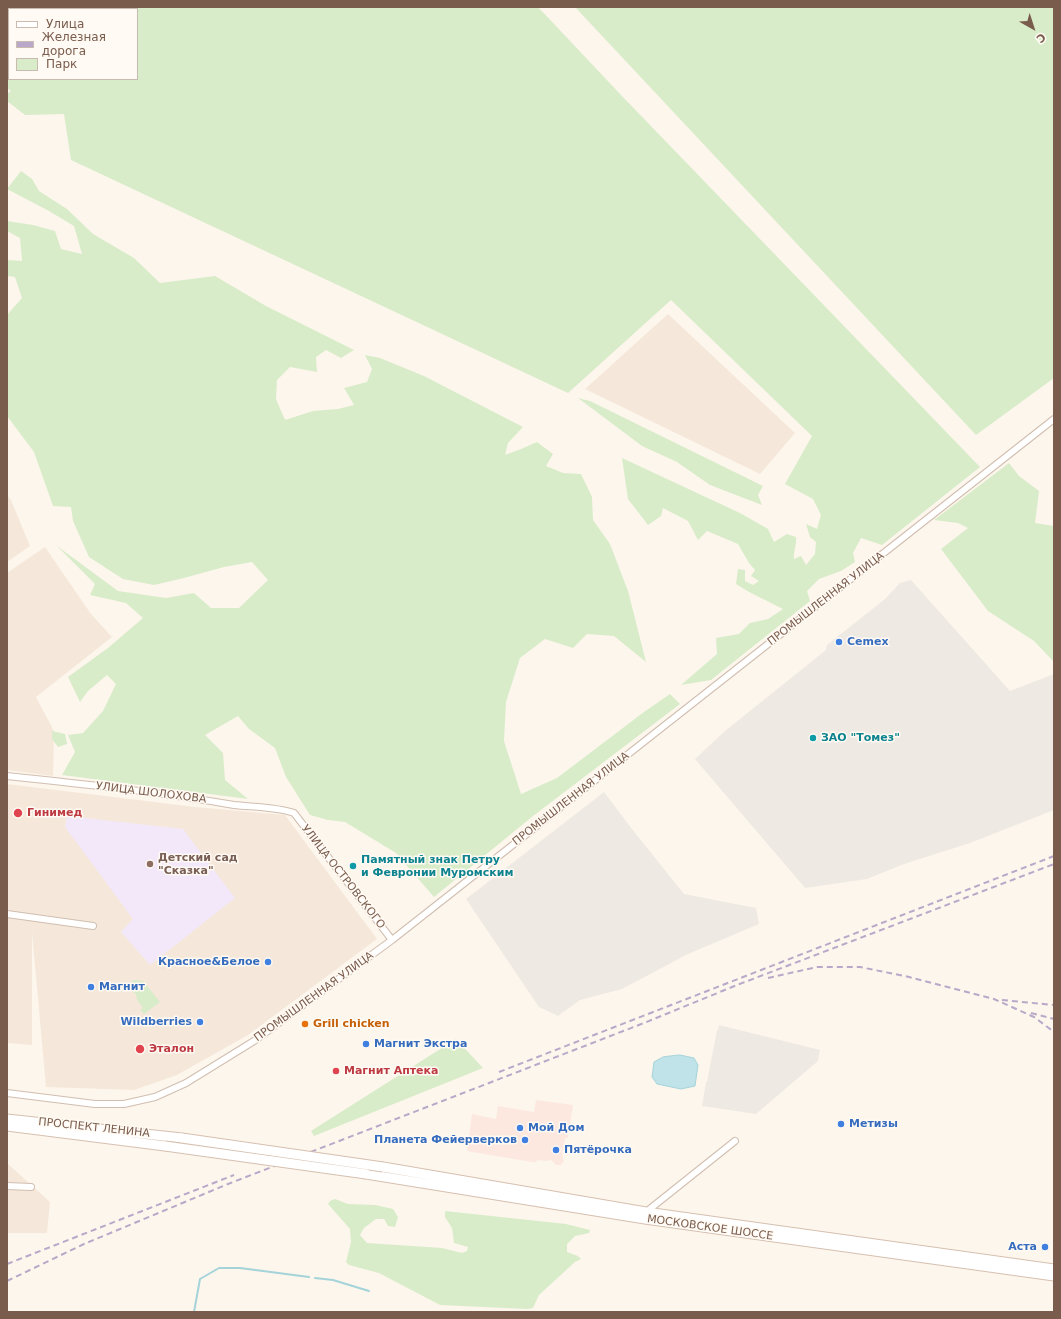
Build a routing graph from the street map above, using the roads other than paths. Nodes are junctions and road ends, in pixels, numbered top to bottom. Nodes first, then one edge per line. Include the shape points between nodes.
1 (1054, 419) edge
2 (7, 776) edge
3 (294, 813) joint
4 (7, 914) edge
5 (93, 926) dead end
6 (392, 940) junction
7 (7, 1093) edge
8 (7, 1119) edge
9 (7, 1126) edge
10 (735, 1141) dead end
11 (382, 1167) joint
12 (366, 1174) joint
13 (7, 1186) edge
14 (31, 1187) dead end
15 (646, 1215) junction
16 (1054, 1269) edge
17 (1054, 1276) edge

1 - 6 street, ПРОМЫШЛЕННАЯ УЛИЦА
2 - 3 street, УЛИЦА ШОЛОХОВА
3 - 6 street, УЛИЦА ОСТРОВСКОГО
4 - 5 street
6 - 7 street, ПРОМЫШЛЕННАЯ УЛИЦА via 254,1041 186,1083 155,1097 124,1104 95,1104
8 - 11 main road, ПРОСПЕКТ ЛЕНИНА, bridge via 182,1138
9 - 12 main road, ПРОСПЕКТ ЛЕНИНА, bridge
10 - 15 street
11 - 15 main road, МОСКОВСКОЕ ШОССЕ
12 - 15 main road, МОСКОВСКОЕ ШОССЕ
13 - 14 street
15 - 16 main road, МОСКОВСКОЕ ШОССЕ
15 - 17 main road, МОСКОВСКОЕ ШОССЕ

